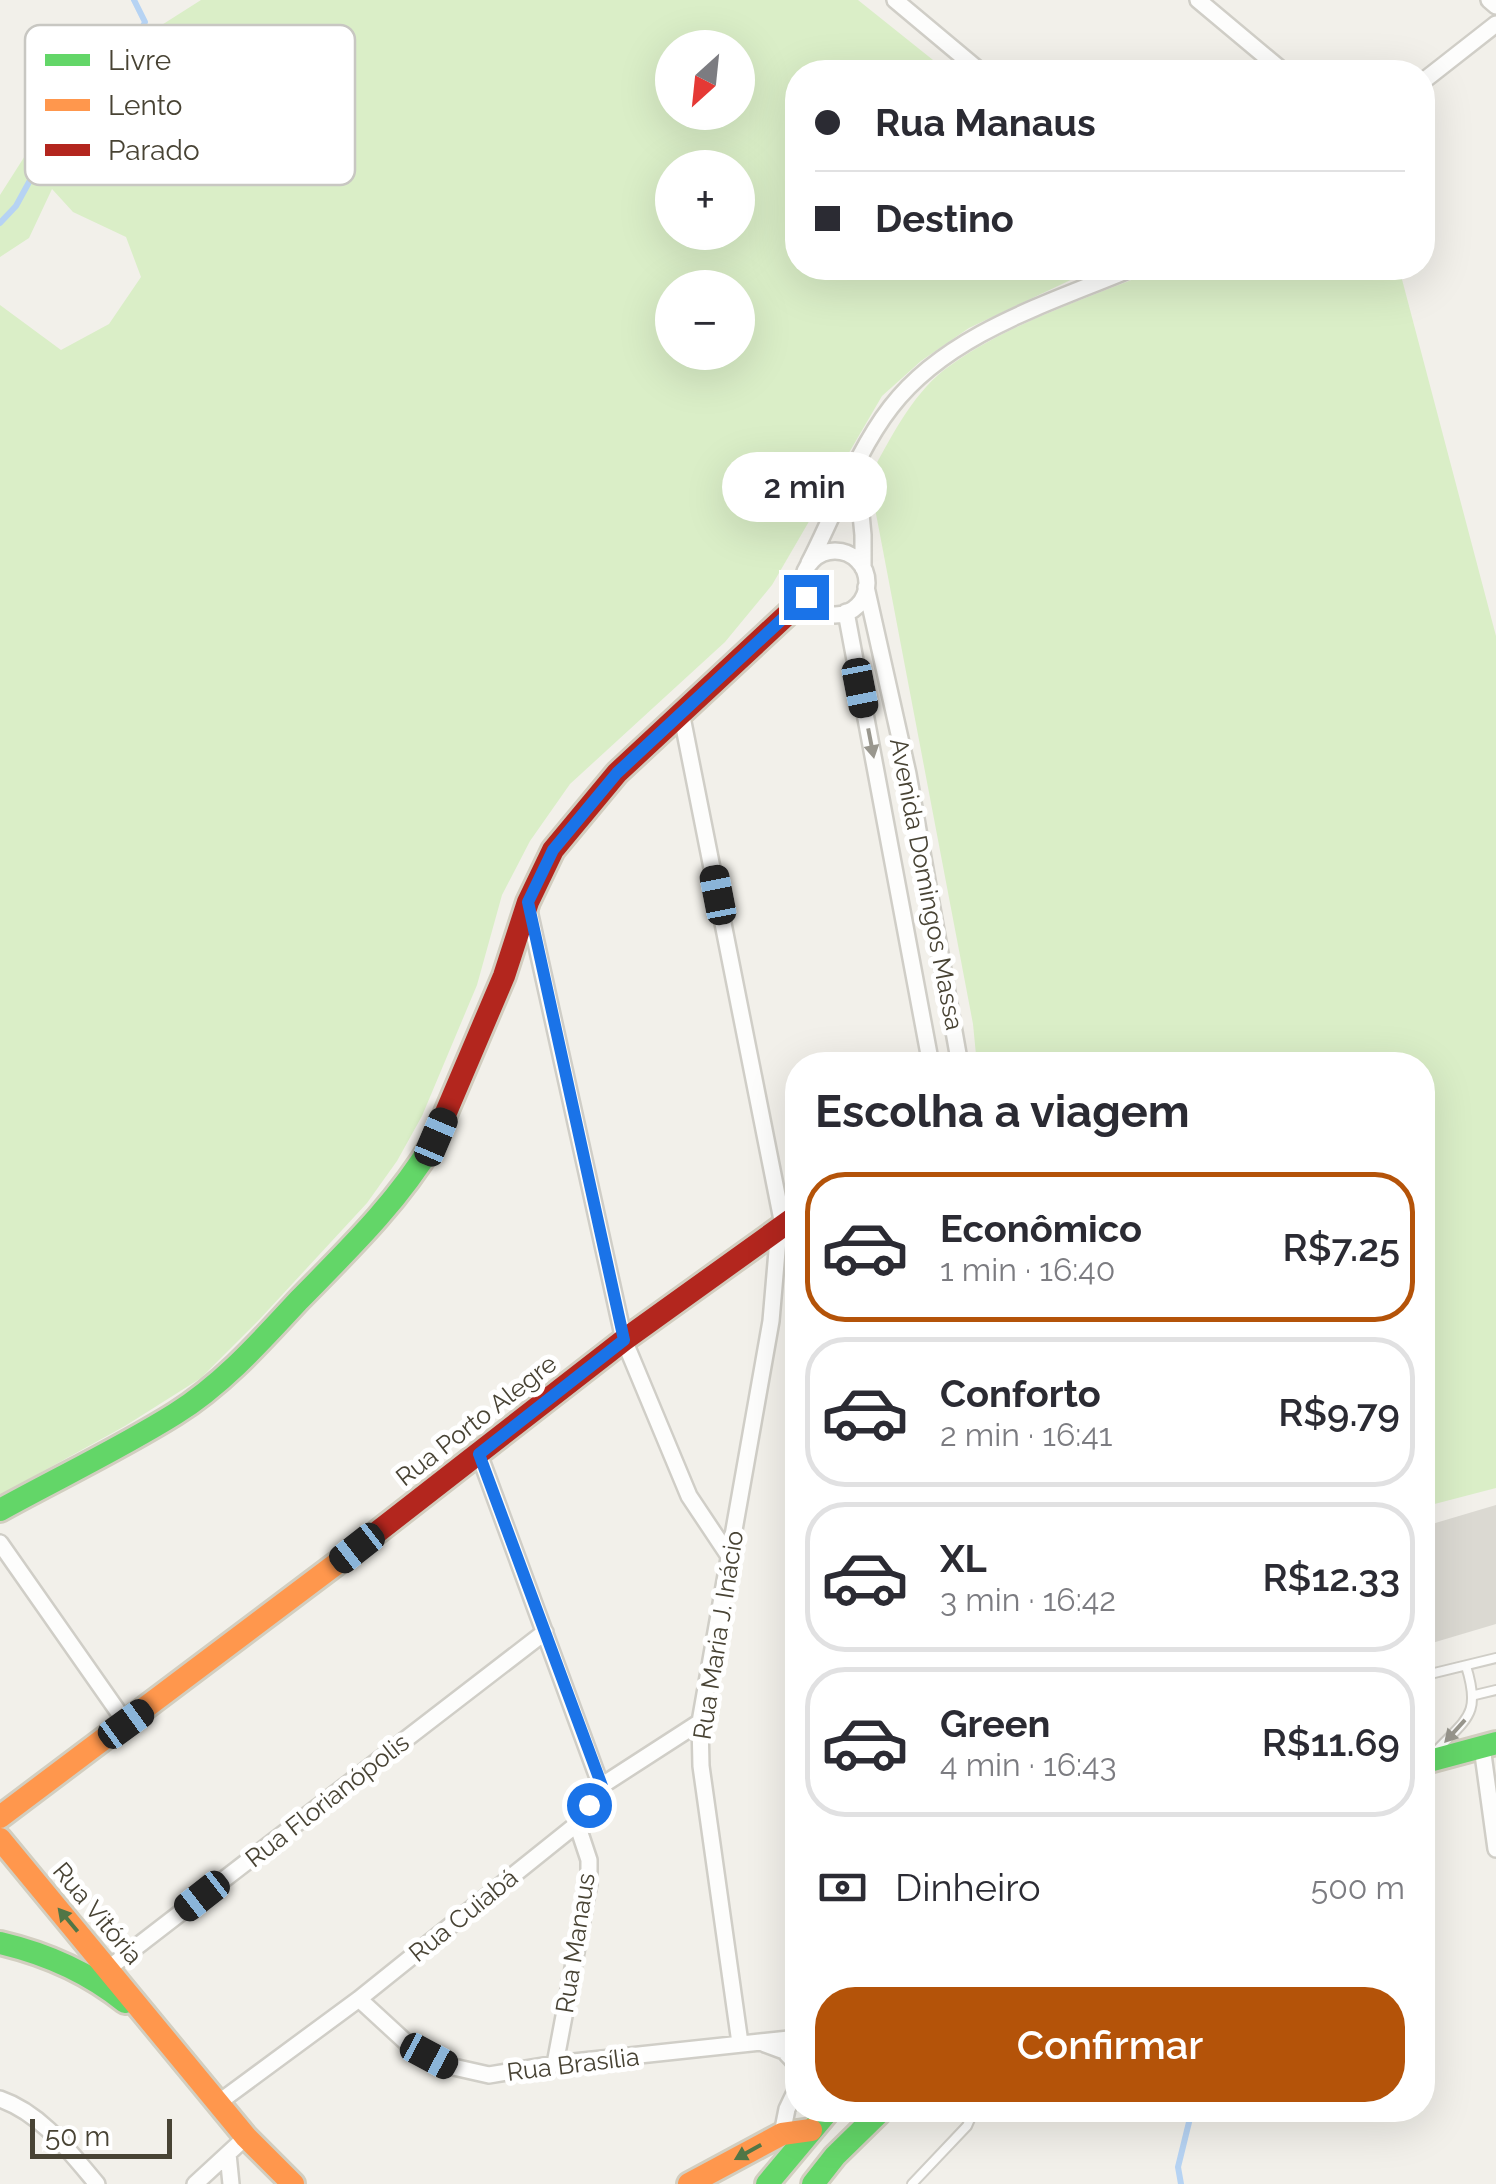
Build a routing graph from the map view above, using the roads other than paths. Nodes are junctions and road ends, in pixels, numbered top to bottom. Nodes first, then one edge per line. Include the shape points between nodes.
1 (895, 0) edge
2 (1198, 0) edge
3 (1489, 0) edge
4 (1496, 6) edge
5 (1496, 24) edge
6 (967, 60) edge
7 (1270, 60) edge
8 (1435, 72) edge
9 (1106, 280) edge
10 (856, 468) junction
11 (809, 563) junction
12 (863, 568) junction
13 (866, 587) junction
14 (806, 597) junction
15 (846, 612) junction
16 (681, 712) junction
17 (528, 902) junction
18 (929, 1052) edge
19 (958, 1052) edge
20 (785, 1213) edge
21 (785, 1224) edge
22 (785, 1236) edge
23 (624, 1340) junction
24 (479, 1454) junction
25 (0, 1510) edge
26 (0, 1543) edge
27 (729, 1556) junction
28 (545, 1632) junction
29 (1496, 1658) edge
30 (1466, 1666) junction
31 (1435, 1673) edge
32 (1496, 1690) edge
33 (1475, 1695) junction
34 (700, 1722) junction
35 (126, 1724) junction
36 (1489, 1745) edge
37 (1435, 1750) edge
38 (1435, 1759) edge
39 (602, 1786) junction
40 (0, 1818) edge
41 (577, 1824) junction
42 (0, 1838) edge
43 (1496, 1849) edge
44 (0, 1943) edge
45 (109, 1968) junction
46 (359, 1999) junction
47 (150, 2024) junction
48 (785, 2039) edge
49 (746, 2042) junction
50 (785, 2052) edge
51 (554, 2064) junction
52 (0, 2100) edge
53 (218, 2102) junction
54 (785, 2119) edge
55 (818, 2122) edge
56 (871, 2122) edge
57 (969, 2122) edge
58 (811, 2130) junction
59 (782, 2134) junction
60 (246, 2137) junction
61 (228, 2154) junction
62 (97, 2184) edge
63 (196, 2184) edge
64 (231, 2184) edge
65 (292, 2184) edge
66 (688, 2184) edge
67 (766, 2184) edge
68 (813, 2184) edge
69 (912, 2184) edge

1 - 6 street
2 - 7 street
3 - 4 street
5 - 8 street
9 - 10 street via 946,355 888,410
10 - 11 street
10 - 12 street
11 - 12 street via 831,551 855,558
11 - 14 street
12 - 13 street
13 - 15 street
13 - 19 street, Avenida Domingos Massa via 912,792
14 - 15 street via 819,610
14 - 16 street
15 -> 18 street, Avenida Domingos Massa
16 - 17 street via 584,810 553,850
16 - 20 street, Rua Maria J. Inácio
17 - 23 street
17 - 25 street via 436,1137 377,1220 208,1390
21 - 23 street, Rua Porto Alegre
22 - 27 street, Rua Maria J. Inácio
23 - 24 street, Rua Porto Alegre
23 - 27 street via 689,1496
24 - 28 street
24 - 35 street, Rua Porto Alegre
26 - 35 street
27 - 34 street, Rua Maria J. Inácio
28 - 39 street
28 - 45 street, Rua Florianópolis
29 - 30 lane
30 - 31 lane
30 - 33 lane
32 - 33 lane
33 -> 37 lane via 1471,1712
34 - 39 street, Rua Cuiabá
34 - 49 street, Rua Maria J. Inácio via 700,1766
35 - 40 street, Rua Porto Alegre
36 - 38 street
36 - 43 street
39 - 41 street, Rua Cuiabá
41 - 46 street, Rua Cuiabá
41 - 51 street, Rua Manaus via 586,1843 588,1883
45 -> 42 street, Rua Vitória
44 - 47 street via 81,1971
45 - 47 street, Rua Vitória
46 - 51 street, Rua Brasília via 410,2046 448,2066 489,2075
46 - 53 street, Rua Cuiabá
47 - 53 street
48 - 49 street, Rua Brasília
49 - 50 street
49 - 51 street, Rua Brasília
52 - 62 street via 39,2122
53 - 60 street
54 - 59 street
55 - 58 street
56 - 68 street
57 - 69 lane
58 - 59 street
58 - 67 street
59 -> 66 street
60 - 61 street
60 - 65 street
61 - 63 street
61 - 64 street

